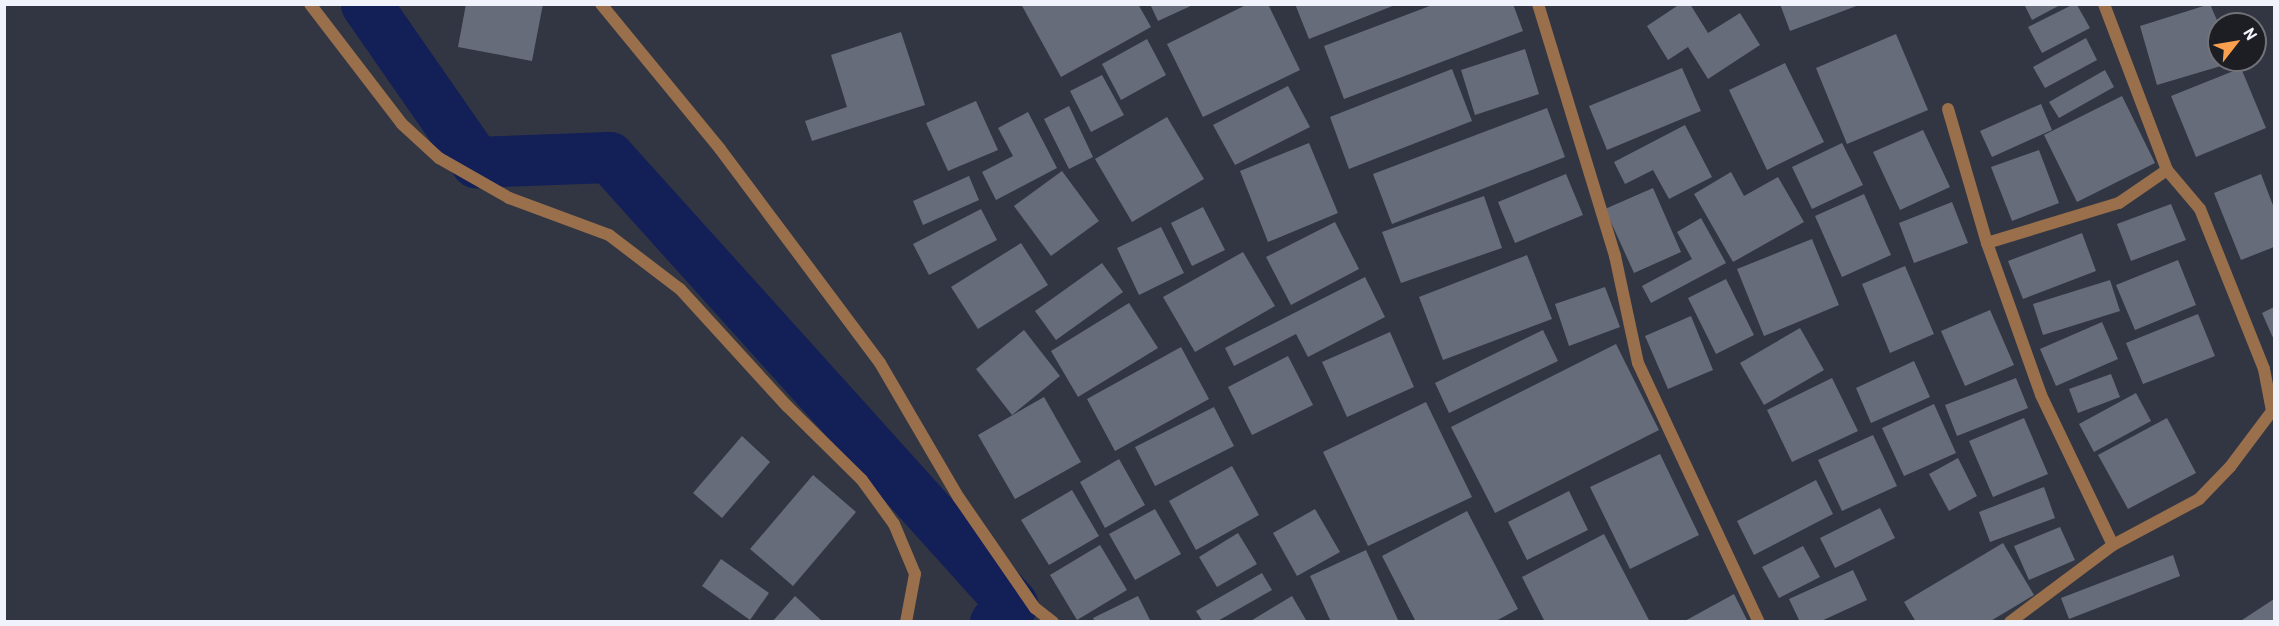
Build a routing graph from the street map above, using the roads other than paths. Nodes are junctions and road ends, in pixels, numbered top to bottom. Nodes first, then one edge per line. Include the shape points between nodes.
1 (310, 4) edge
2 (601, 4) edge
3 (1538, 4) edge
4 (2104, 4) edge
5 (1948, 109) dead end
6 (2167, 170) junction
7 (1987, 243) junction
8 (2113, 545) junction
9 (906, 621) edge
10 (1053, 621) edge
11 (1759, 621) edge
12 (2010, 621) edge

1 - 9 street via 402,124 439,158 509,198 609,235 680,289 787,406 862,480 894,524 915,574
2 - 10 street via 720,148 880,363 959,498 1035,608
3 - 11 street via 1615,256 1638,363
4 - 6 street
5 - 7 street
6 - 7 street via 2119,203
6 - 8 street via 2200,209 2264,369 2272,411 2230,467 2199,499
7 - 8 street via 2040,395
8 - 12 street

